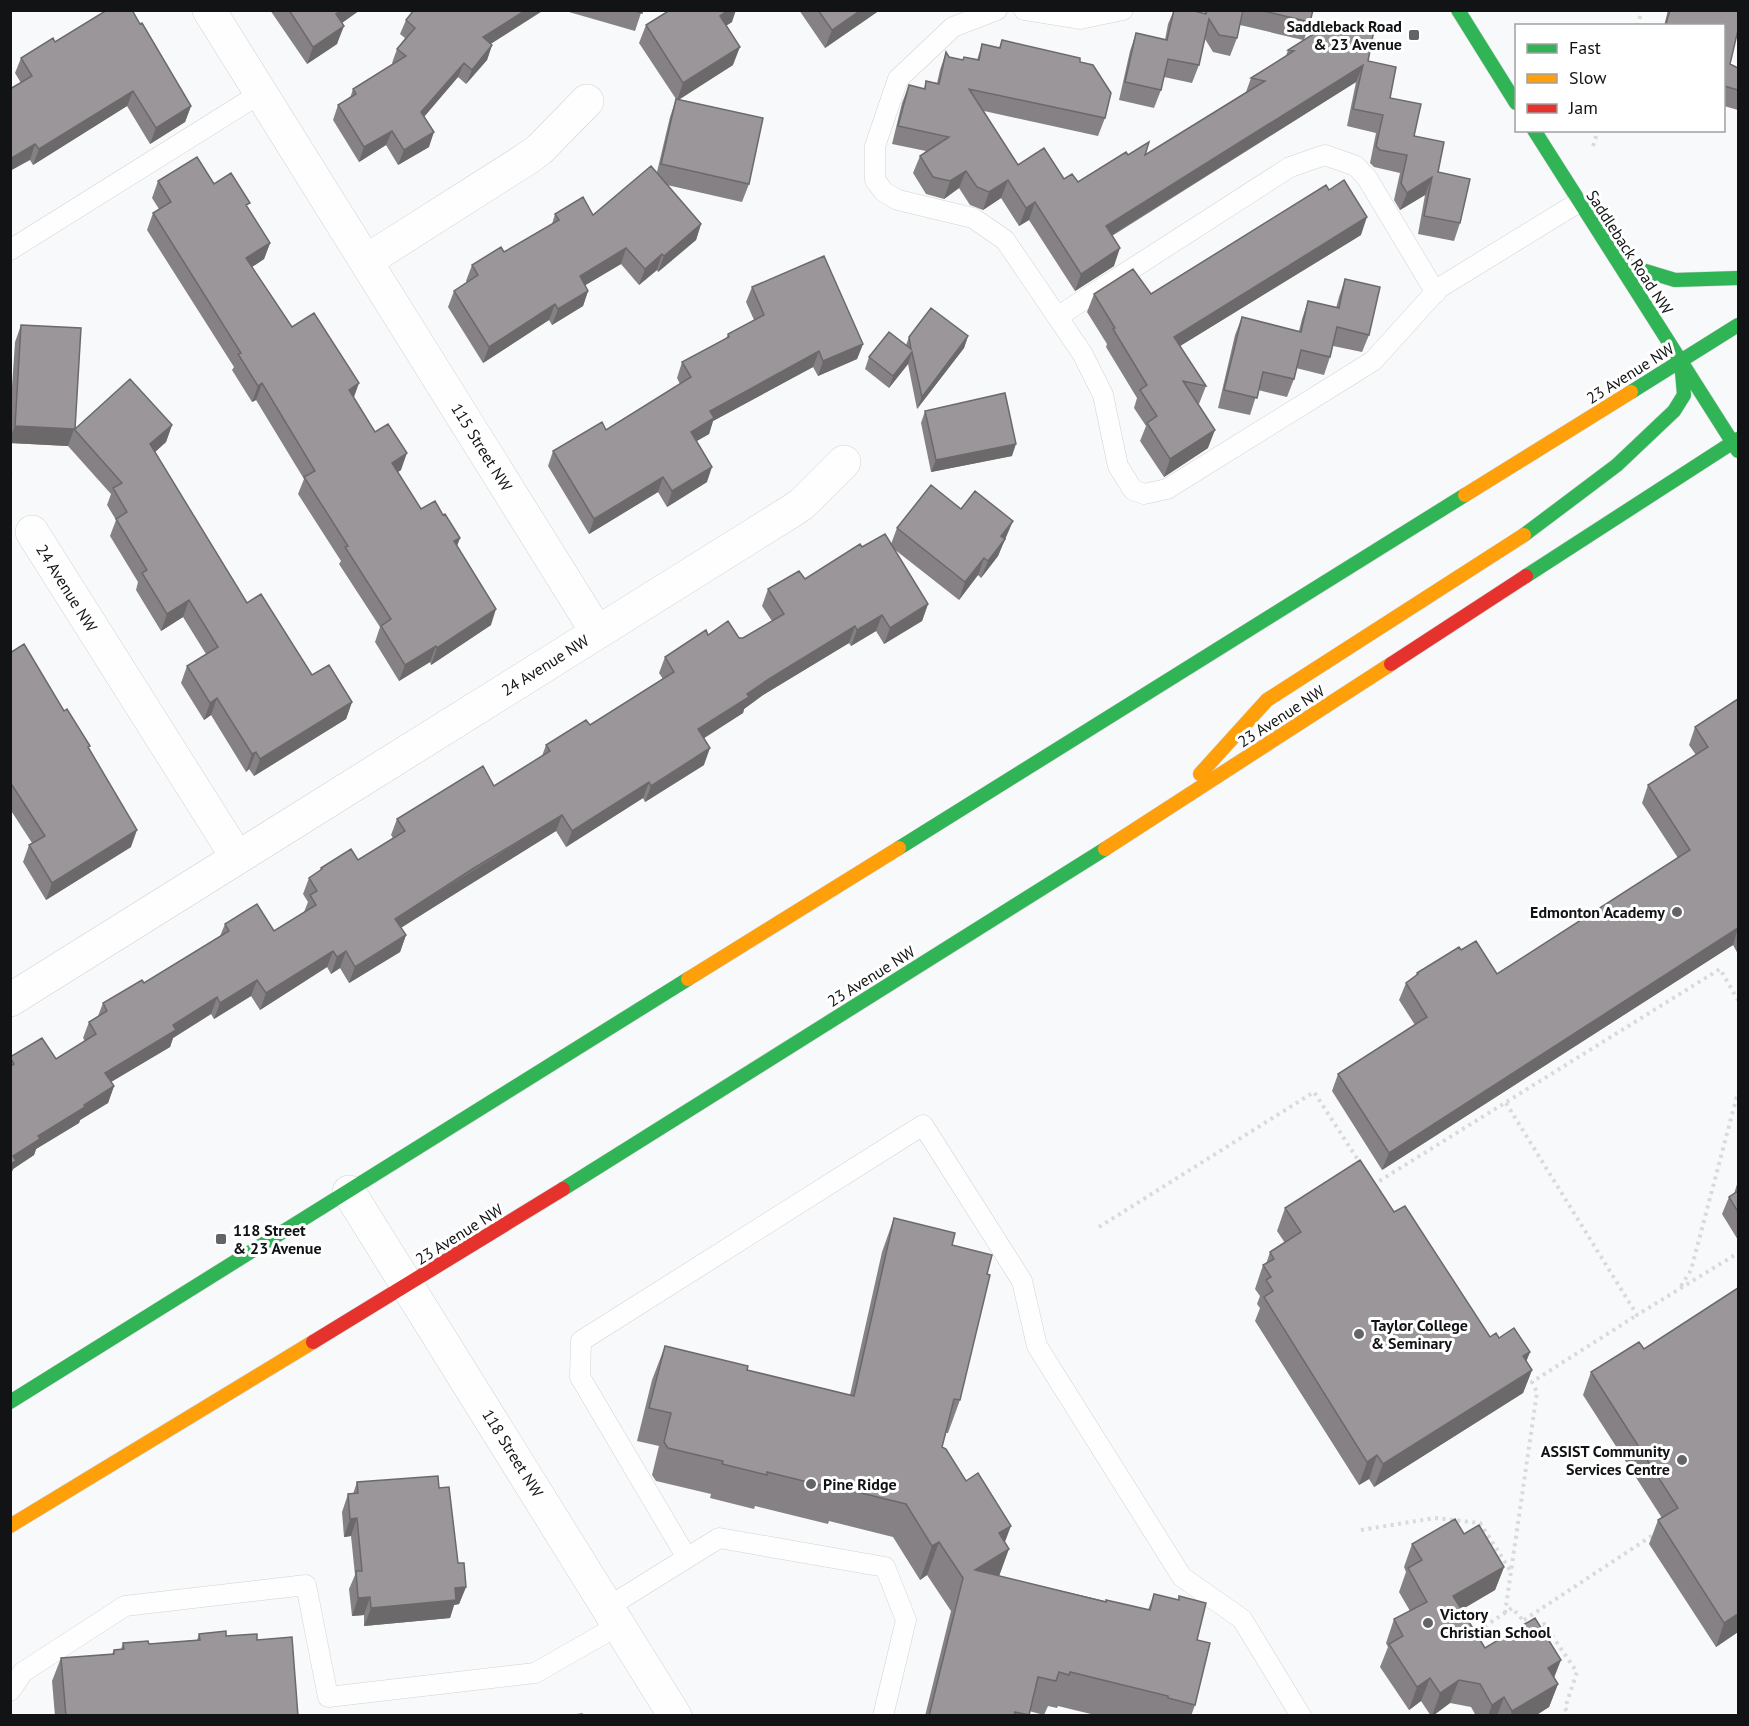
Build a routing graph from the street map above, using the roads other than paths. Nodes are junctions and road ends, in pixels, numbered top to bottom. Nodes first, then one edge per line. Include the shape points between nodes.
1 (209, 10) edge
2 (997, 10) edge
3 (1024, 10) edge
4 (1123, 10) edge
5 (1458, 10) edge
6 (261, 93) junction
7 (587, 101) dead end
8 (1515, 101) edge
9 (1535, 132) edge
10 (1579, 202) junction
11 (10, 250) edge
12 (366, 261) junction
13 (1619, 263) junction
14 (1738, 278) edge
15 (1436, 292) junction
16 (1057, 317) junction
17 (1738, 325) edge
18 (1681, 361) junction
19 (1738, 426) edge
20 (1737, 444) edge
21 (844, 462) dead end
22 (32, 532) dead end
23 (597, 632) junction
24 (1169, 808) junction
25 (237, 857) junction
26 (10, 1000) edge
27 (349, 1192) junction
28 (408, 1286) junction
29 (10, 1401) edge
30 (10, 1526) edge
31 (687, 1558) junction
32 (614, 1616) junction
33 (10, 1691) edge
34 (675, 1716) edge
35 (883, 1716) edge
36 (1302, 1716) edge

1 - 6 street, 115 Street NW
2 - 16 lane via 953,27 898,79 875,146 875,180 884,192 898,200 973,218 1005,240
3 - 4 lane via 1080,19
5 - 8 main road
6 - 11 lane
6 - 12 street, 115 Street NW
7 - 12 street via 528,158
9 - 10 main road, Saddleback Road NW
10 - 13 main road, Saddleback Road NW
10 - 15 lane
12 - 23 street, 115 Street NW
13 - 14 main road via 1675,280
13 - 18 main road, Saddleback Road NW
15 - 16 lane via 1367,178 1356,166 1325,155 1290,166
15 - 16 lane via 1373,361 1167,489 1144,495 1133,490 1118,466 1103,395 1082,353
17 - 18 main road, 23 Avenue NW
18 - 20 main road, Saddleback Road NW
18 - 24 main road via 1684,395 1662,424 1617,465 1529,532 1267,700
18 - 27 main road, 23 Avenue NW
19 - 20 main road
20 - 24 main road, 23 Avenue NW
21 - 23 street, 24 Avenue NW via 802,504
22 - 25 street, 24 Avenue NW
23 - 25 street, 24 Avenue NW
24 - 28 main road, 23 Avenue NW
25 - 26 street, 24 Avenue NW
27 - 28 street, 118 Street NW
27 - 29 main road, 23 Avenue NW
28 - 30 main road, 23 Avenue NW
28 - 32 street, 118 Street NW
31 - 32 lane
31 - 35 lane via 719,1538 885,1567 906,1620
31 - 36 lane via 580,1377 581,1341 923,1125 1022,1281 1036,1346 1182,1577 1242,1619
32 - 33 lane via 535,1673 328,1697 306,1585 125,1606 23,1672
32 - 34 street, 118 Street NW

